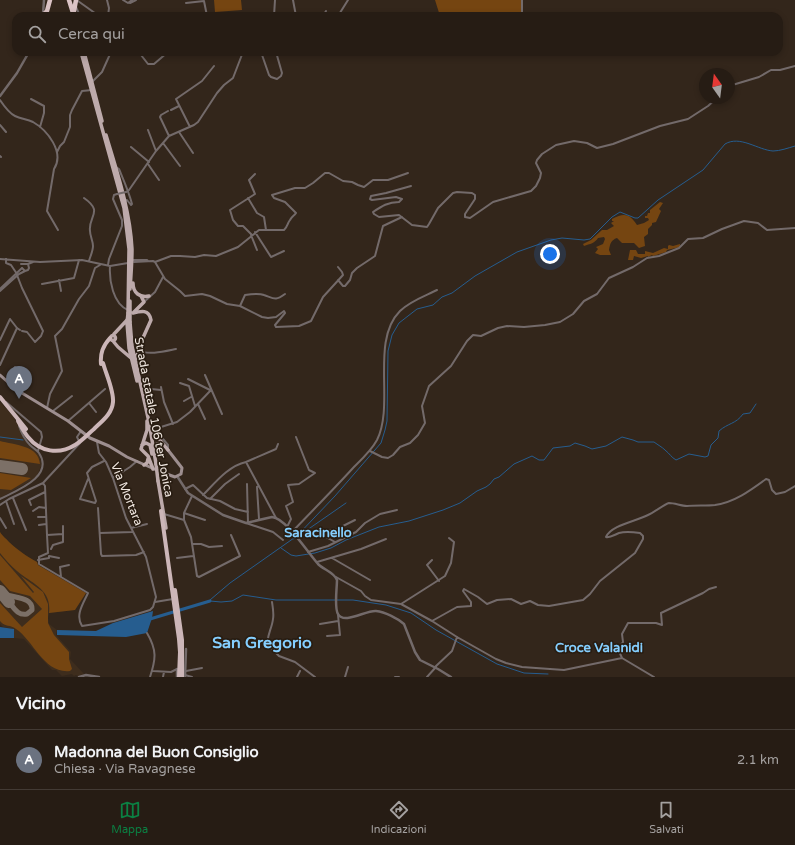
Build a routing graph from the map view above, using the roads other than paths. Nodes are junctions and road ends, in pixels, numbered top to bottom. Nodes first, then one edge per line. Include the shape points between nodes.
1 (77, 0) edge
2 (107, 0) edge
3 (123, 0) edge
4 (132, 0) edge
5 (136, 0) edge
6 (275, 0) edge
7 (293, 0) edge
8 (348, 0) edge
9 (522, 0) edge
10 (67, 1) edge
11 (130, 3) junction
12 (186, 3) dead end
13 (71, 12) edge
14 (73, 12) edge
15 (78, 12) edge
16 (94, 12) edge
17 (108, 12) edge
18 (206, 12) edge
19 (274, 12) edge
20 (295, 12) edge
21 (340, 12) edge
22 (522, 12) edge
23 (27, 56) edge
24 (83, 56) edge
25 (83, 56) edge
26 (109, 56) edge
27 (142, 56) edge
28 (163, 56) edge
29 (241, 56) edge
30 (262, 56) edge
31 (277, 56) edge
32 (214, 66) dead end
33 (795, 66) edge
34 (92, 82) junction
35 (735, 84) edge
36 (92, 90) junction
37 (0, 96) edge
38 (31, 99) dead end
39 (0, 100) edge
40 (710, 104) edge
41 (179, 106) junction
42 (0, 125) edge
43 (40, 127) junction
44 (190, 127) junction
45 (148, 130) dead end
46 (6, 132) dead end
47 (179, 132) junction
48 (169, 136) junction
49 (163, 142) junction
50 (131, 147) dead end
51 (156, 151) junction
52 (57, 152) junction
53 (193, 153) dead end
54 (148, 163) junction
55 (115, 166) junction
56 (180, 166) dead end
57 (255, 174) dead end
58 (408, 174) dead end
59 (159, 180) dead end
60 (411, 186) dead end
61 (127, 191) junction
62 (84, 198) dead end
63 (248, 198) junction
64 (125, 201) junction
65 (402, 217) junction
66 (795, 228) edge
67 (58, 230) dead end
68 (266, 230) junction
69 (255, 232) junction
70 (252, 235) junction
71 (257, 250) dead end
72 (284, 251) dead end
73 (0, 259) edge
74 (6, 259) junction
75 (15, 260) junction
76 (79, 260) junction
77 (89, 261) junction
78 (133, 261) junction
79 (34, 262) junction
80 (155, 262) junction
81 (128, 263) dead end
82 (29, 265) junction
83 (100, 265) junction
84 (109, 265) junction
85 (22, 266) junction
86 (338, 267) dead end
87 (131, 268) junction
88 (25, 271) junction
89 (17, 275) junction
90 (163, 277) junction
91 (59, 280) junction
92 (338, 280) junction
93 (42, 284) dead end
94 (0, 290) edge
95 (438, 290) dead end
96 (61, 291) dead end
97 (285, 294) dead end
98 (142, 296) junction
99 (149, 296) junction
100 (144, 302) junction
101 (240, 306) junction
102 (130, 312) junction
103 (129, 323) junction
104 (16, 328) junction
105 (113, 338) junction
106 (0, 340) edge
107 (176, 349) dead end
108 (140, 350) junction
109 (132, 358) junction
110 (102, 363) junction
111 (136, 364) junction
112 (0, 365) edge
113 (16, 367) dead end
114 (205, 374) dead end
115 (0, 375) edge
116 (188, 379) dead end
117 (7, 381) junction
118 (180, 383) dead end
119 (161, 387) dead end
120 (141, 388) junction
121 (105, 389) dead end
122 (161, 390) junction
123 (210, 390) junction
124 (72, 396) dead end
125 (191, 397) junction
126 (1, 399) edge
127 (184, 401) dead end
128 (89, 403) junction
129 (198, 404) junction
130 (195, 406) junction
131 (47, 408) junction
132 (53, 411) junction
133 (96, 412) dead end
134 (222, 414) dead end
135 (205, 419) dead end
136 (18, 421) junction
137 (68, 421) junction
138 (148, 422) junction
139 (173, 424) junction
140 (81, 431) junction
141 (296, 437) dead end
142 (98, 442) junction
143 (163, 444) junction
144 (278, 444) dead end
145 (141, 448) junction
146 (168, 450) junction
147 (370, 451) junction
148 (38, 452) junction
149 (154, 454) junction
150 (104, 461) junction
151 (137, 461) junction
152 (151, 461) junction
153 (246, 462) junction
154 (146, 465) junction
155 (153, 469) junction
156 (239, 474) dead end
157 (177, 476) junction
158 (113, 478) junction
159 (88, 479) junction
160 (43, 483) junction
161 (247, 484) dead end
162 (259, 486) junction
163 (795, 486) edge
164 (185, 489) junction
165 (45, 492) junction
166 (203, 495) junction
167 (192, 496) junction
168 (13, 498) junction
169 (0, 499) edge
170 (210, 499) junction
171 (6, 501) junction
172 (0, 505) edge
173 (31, 505) dead end
174 (46, 508) junction
175 (98, 508) dead end
176 (398, 510) dead end
177 (33, 511) dead end
178 (248, 512) junction
179 (162, 513) junction
180 (184, 513) junction
181 (38, 517) dead end
182 (46, 517) junction
183 (0, 518) edge
184 (276, 518) junction
185 (259, 519) junction
186 (184, 520) junction
187 (205, 520) dead end
188 (355, 520) dead end
189 (247, 523) junction
190 (14, 524) dead end
191 (46, 524) junction
192 (147, 524) dead end
193 (39, 525) dead end
194 (63, 526) dead end
195 (287, 527) junction
196 (6, 528) dead end
197 (131, 528) junction
198 (26, 530) dead end
199 (132, 532) junction
200 (292, 532) junction
201 (100, 533) junction
202 (63, 534) junction
203 (47, 535) junction
204 (231, 535) dead end
205 (449, 538) dead end
206 (386, 539) dead end
207 (283, 540) dead end
208 (335, 542) junction
209 (192, 544) junction
210 (222, 546) dead end
211 (52, 549) dead end
212 (144, 552) junction
213 (309, 552) junction
214 (193, 556) junction
215 (59, 558) dead end
216 (177, 558) dead end
217 (332, 558) junction
218 (38, 560) junction
219 (432, 560) dead end
220 (317, 562) junction
221 (69, 565) dead end
222 (335, 576) junction
223 (61, 577) junction
224 (370, 580) dead end
225 (439, 581) junction
226 (716, 587) dead end
227 (174, 601) junction
228 (155, 602) junction
229 (272, 602) dead end
230 (401, 604) junction
231 (338, 615) junction
232 (338, 621) junction
233 (432, 621) junction
234 (320, 624) dead end
235 (180, 627) junction
236 (147, 633) dead end
237 (326, 636) dead end
238 (457, 637) junction
239 (186, 650) joint
240 (180, 652) junction
241 (622, 658) junction
242 (348, 667) dead end
243 (435, 667) junction
244 (202, 668) dead end
245 (177, 669) junction
246 (153, 671) junction
247 (186, 671) junction
248 (300, 671) dead end
249 (164, 672) junction
250 (171, 672) junction
251 (184, 676) edge
252 (79, 677) edge
253 (98, 677) edge
254 (150, 677) edge
255 (163, 677) edge
256 (177, 677) edge
257 (192, 677) edge
258 (297, 677) edge
259 (315, 677) edge
260 (345, 677) edge
261 (395, 677) edge
262 (399, 677) edge
263 (427, 677) edge
264 (451, 677) edge
265 (654, 677) edge

1 - 14 highway
1 - 15 street
1 - 16 street
2 - 17 street
3 - 11 street
4 - 11 street
5 - 11 street
6 - 19 street
7 - 20 street
8 - 21 street
9 - 22 street
10 - 13 highway
12 - 18 street via 204,1
23 - 37 street
24 - 34 main road, Strada statale 106 ter Jonica
25 - 36 main road, Strada statale 106 ter Jonica
26 - 34 street via 102,72
27 - 28 street via 148,64 154,64
29 - 44 street via 233,78 217,93 198,122
30 - 31 street via 269,75 276,79 282,73
32 - 41 street via 202,81 176,99
33 - 35 street via 771,70 759,77
34 - 55 main road, Strada statale 106 ter Jonica
36 - 52 street via 83,90 78,97 70,115 70,127
36 - 102 main road, Strada statale 106 ter Jonica via 124,208 129,249
38 - 43 street via 44,106
39 - 43 street via 14,115
40 - 65 street via 688,119 660,126 613,144 597,148 574,141 556,145 537,160 541,173 531,191 493,202 470,218 464,214 476,196 472,193 457,192 438,208 427,227 412,225
41 - 44 street
41 - 48 street via 160,117
42 - 46 street
43 - 52 street via 53,142
44 - 47 street
45 - 51 street
47 - 48 street
47 - 53 street
48 - 49 street
49 - 51 street
49 - 56 street
50 - 54 street
51 - 54 street
52 - 67 street via 57,164 47,211
54 - 59 street
54 - 61 street
55 - 61 street via 119,169
55 - 64 main road, Strada statale 106 ter Jonica
57 - 63 street via 249,180 255,194
58 - 68 street via 388,180 373,180 364,187 325,173 305,188 295,188 272,195 285,202 296,215 291,218 284,230
60 - 65 street via 370,197 372,200 401,198 401,201 385,204 373,213 379,217 396,214
61 - 64 street via 132,204
61 - 84 street, bridge via 114,195 113,199 122,223
62 - 77 street via 94,210 90,231 93,246
63 - 68 street via 257,213 264,217
63 - 70 street via 230,211 238,226 243,226
64 - 78 main road, Strada statale 106 ter Jonica
65 - 92 street via 383,226 375,256 357,268 345,286
66 - 147 street via 767,230 758,223 744,221 703,238 688,239 679,248 647,258 610,278 597,294 584,301 573,314 560,322 524,327 507,326 484,335 473,335 451,366 429,386 422,406 425,423 418,436 388,458
68 - 69 street
69 - 70 street
69 - 72 street via 271,257
70 - 71 street
70 - 80 street via 238,247 216,256 171,256
73 - 74 street
74 - 75 street
74 - 89 street via 6,263 11,265
75 - 79 street
75 - 85 street
76 - 77 street
76 - 79 street
76 - 91 street via 74,277
77 - 83 street
78 - 80 street
78 - 87 main road, Strada statale 106 ter Jonica
79 - 82 street
80 - 90 street
81 - 84 street
82 - 85 street
82 - 88 street via 29,269
83 - 84 street
83 - 131 street via 95,268 89,286 55,336 62,371 50,394
84 - 102 street via 112,288 122,307
85 - 88 street
85 - 89 street
86 - 92 street via 343,273
87 - 98 main road via 133,288
87 - 102 main road, Strada statale 106 ter Jonica
88 - 89 street
89 - 94 street
89 - 104 street via 43,331 34,342 27,332
90 - 99 street via 155,292
90 - 101 street via 184,296 202,294 227,304
91 - 93 street
91 - 96 street
92 - 101 street via 323,297 313,319 299,326 276,327 284,311 268,318
95 - 147 street via 401,310 392,324 385,347 382,425
97 - 101 street via 274,299 262,294 245,295
98 - 99 main road
98 - 100 main road
99 - 100 street
100 - 102 main road
102 - 103 main road, Strada statale 106 ter Jonica, bridge
102 - 105 main road
102 - 108 main road via 146,312 150,317 151,322
103 - 109 main road, Strada statale 106 ter Jonica via 129,348
103 - 111 main road, Strada statale 106 ter Jonica
104 - 106 street via 10,319
104 - 112 street
105 - 109 main road via 118,347
105 - 110 highway via 105,348
107 - 108 street via 158,353
108 - 111 main road
109 - 138 main road, Strada statale 106 ter Jonica
110 - 126 highway, bridge via 110,395 109,409 75,442 62,448 50,448 36,441
110 - 136 highway, bridge via 113,396 112,406 107,416 76,444 58,451 42,448 28,437
111 - 120 main road, Strada statale 106 ter Jonica
113 - 117 street
114 - 123 street via 212,388
115 - 117 main road
116 - 123 street
117 - 131 main road
118 - 125 street via 189,386
119 - 122 street
120 - 122 street
120 - 138 main road, Strada statale 106 ter Jonica
121 - 128 street
122 - 139 street
123 - 129 street
123 - 134 street
124 - 132 street
125 - 127 street
125 - 130 street
126 - 136 highway
126 - 148 street via 41,432
128 - 133 street
128 - 137 street
129 - 130 street
129 - 135 street
130 - 139 street
131 - 132 main road
132 - 137 main road
136 - 148 street via 21,432
137 - 140 main road
138 - 143 main road
138 - 145 main road
138 - 149 main road, Strada statale 106 ter Jonica
139 - 146 street via 160,427 158,431 168,445
140 - 142 main road
140 - 160 street via 77,437 80,443
141 - 195 street via 309,470 315,473 299,484 288,485 293,502 286,506 291,518
142 - 150 street, Via Mortara via 99,453
142 - 151 main road
143 - 146 main road
143 - 149 main road via 155,446
144 - 153 street via 276,449
145 - 149 main road via 148,444
145 - 152 main road
146 - 157 main road via 182,468 181,474
147 - 200 street
148 - 169 street via 42,458 39,476
149 - 152 main road, Strada statale 106 ter Jonica
150 - 158 street, Via Mortara
150 - 159 street via 90,469
151 - 154 main road
151 - 158 street
152 - 154 main road
152 - 155 main road
152 - 179 main road, Strada statale 106 ter Jonica, bridge via 158,480
153 - 162 street
153 - 166 street via 235,466
154 - 155 main road
155 - 157 main road
156 - 170 street
157 - 164 street
158 - 197 street, Via Mortara
159 - 159 street via 96,501 95,503 80,499
160 - 165 street
160 - 168 street
161 - 178 street
162 - 184 street
162 - 185 street
163 - 233 street via 776,494 766,478 754,489 729,501 706,506 665,504 648,516 615,528 606,537 629,532 640,533 642,539 635,554 600,581 583,600 549,606 530,601 521,604 511,599 487,604 464,589 471,606 458,607
164 - 166 street via 193,485
164 - 167 street
165 - 173 street via 29,500
165 - 174 street
166 - 170 street
167 - 180 street
167 - 189 street via 223,515
168 - 171 street
168 - 198 street
170 - 178 street
171 - 172 street
171 - 190 street
174 - 177 street via 39,507
174 - 182 street
175 - 201 street
176 - 208 street via 380,514 356,532
178 - 189 street
179 - 186 street
179 - 227 highway, Strada statale 106 ter Jonica
180 - 186 street
180 - 187 street
181 - 182 street
182 - 191 street
183 - 196 street
184 - 185 street
184 - 195 street
185 - 189 street
186 - 209 street
188 - 208 street via 335,530 327,530 326,537
189 - 207 street via 273,532
191 - 193 street
191 - 203 street
192 - 197 street
194 - 202 street
195 - 200 street
197 - 199 street, Via Mortara
199 - 201 street
199 - 212 street, Via Mortara
200 - 213 street
201 - 212 street via 102,556 136,555
202 - 203 street
202 - 211 street via 63,542 53,545
203 - 218 street via 48,553
204 - 214 street via 239,557 199,576 196,575
205 - 225 street via 454,542 451,563 445,576
206 - 217 street
208 - 213 street
209 - 210 street
209 - 214 street
212 - 228 street, Via Mortara via 156,597
213 - 220 street
214 - 216 street
215 - 218 street via 49,556
217 - 220 street
217 - 224 street
218 - 223 street via 39,564
219 - 225 street via 426,564
220 - 222 street
221 - 223 street via 60,567
222 - 230 street via 371,600
222 - 231 street
223 - 228 street via 88,594 80,608 79,618 82,626 132,616 150,610
225 - 230 street
226 - 241 street via 661,613 662,625 656,622 628,623 622,634 623,642 618,649
227 - 228 street
227 - 235 highway, Strada statale 106 ter Jonica
229 - 259 street via 274,619 268,636 268,645 279,656 295,662
230 - 233 street
231 - 232 street
231 - 243 street via 346,619 374,611 387,614 404,624 420,660
232 - 234 street
232 - 237 street via 340,635
233 - 238 street
235 - 239 highway
235 - 240 highway
235 - 251 highway
236 - 246 street via 154,646
238 - 241 street via 496,659 522,667 564,670
238 - 243 street via 452,651
239 - 247 street
240 - 245 highway
240 - 256 highway
241 - 265 street
242 - 260 street
243 - 263 street
243 - 264 street
244 - 247 street
245 - 250 street
245 - 256 street
246 - 249 street
246 - 254 street
247 - 251 street
248 - 258 street
249 - 250 street
249 - 255 street
250 - 256 street
251 - 257 street
252 - 253 street
261 - 262 street

